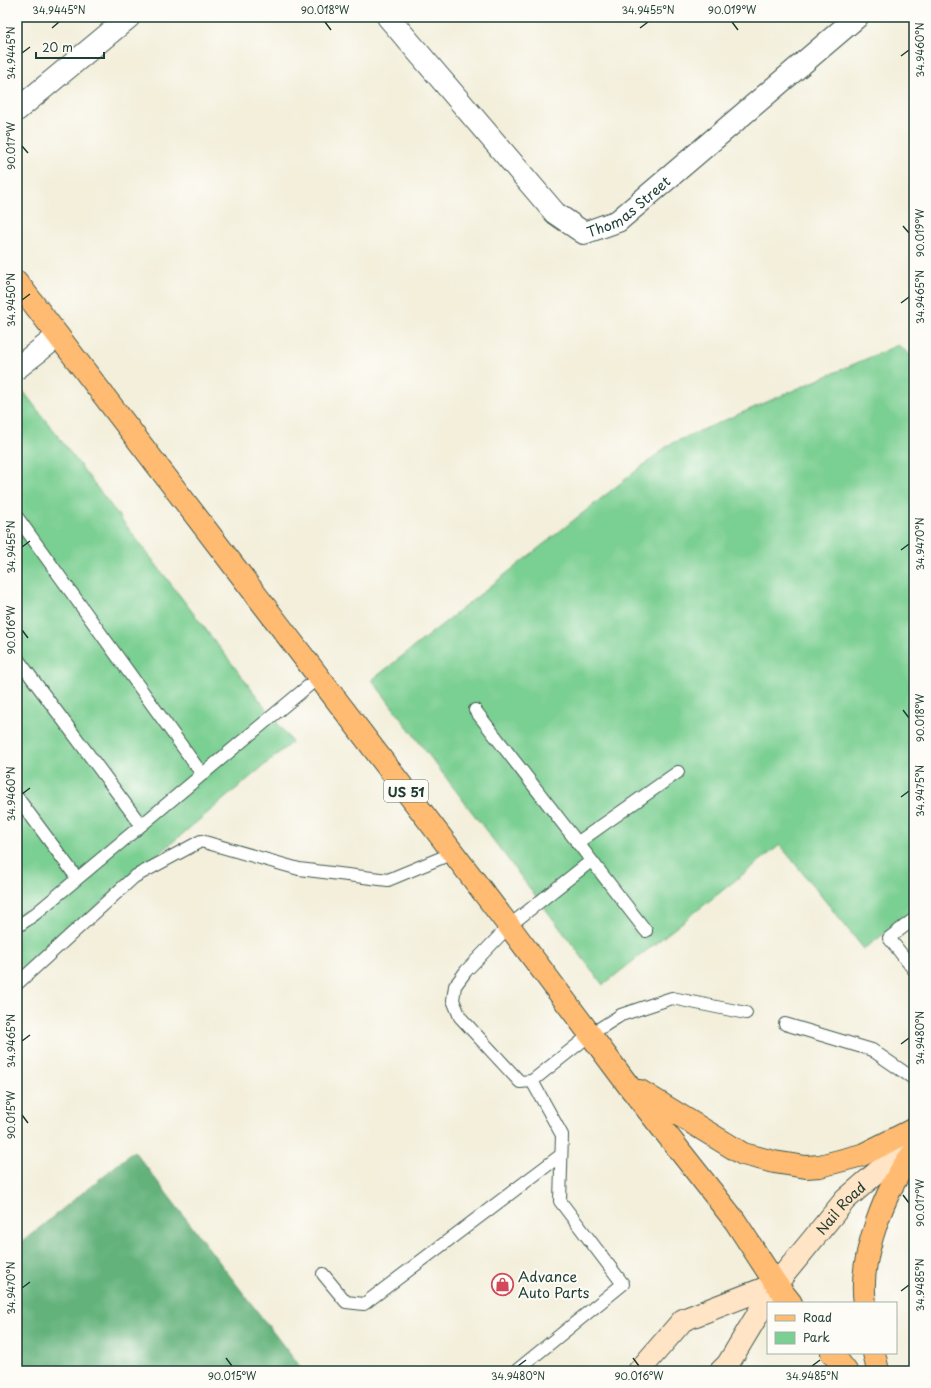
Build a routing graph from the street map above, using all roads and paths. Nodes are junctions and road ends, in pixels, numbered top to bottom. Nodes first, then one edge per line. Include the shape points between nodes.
1 (128, 17) edge
2 (388, 17) edge
3 (857, 17) edge
4 (17, 110) edge
5 (17, 282) edge
6 (58, 336) junction
7 (17, 368) edge
8 (17, 517) edge
9 (17, 658) edge
10 (319, 677) junction
11 (475, 710) dead end
12 (678, 772) dead end
13 (202, 774) junction
14 (17, 798) edge
15 (141, 824) junction
16 (577, 843) junction
17 (453, 853) junction
18 (591, 861) junction
19 (77, 878) junction
20 (914, 919) edge
21 (509, 926) junction
22 (17, 927) edge
23 (646, 932) dead end
24 (914, 970) edge
25 (17, 984) edge
26 (746, 1013) dead end
27 (785, 1024) dead end
28 (591, 1034) junction
29 (914, 1079) edge
30 (532, 1081) junction
31 (628, 1085) junction
32 (914, 1129) edge
33 (914, 1140) edge
34 (914, 1152) edge
35 (561, 1155) junction
36 (323, 1274) dead end
37 (776, 1284) junction
38 (790, 1302) edge
39 (865, 1302) edge
40 (833, 1354) edge
41 (874, 1354) edge
42 (516, 1371) edge
43 (639, 1371) edge
44 (721, 1371) edge
45 (846, 1371) edge
46 (878, 1371) edge

1 - 4 street
2 - 3 street, Thomas Street via 555,213 584,233 618,221
5 - 6 main road, US 51
6 - 7 street
6 - 10 main road, US 51
8 - 13 lane
9 - 15 lane
10 - 13 lane
10 - 17 main road, US 51
11 - 16 lane
12 - 16 lane
13 - 15 lane
14 - 19 lane
15 - 19 lane
16 - 18 lane
17 - 21 main road, US 51
17 - 25 lane via 388,880 299,869 201,841 134,876
18 - 21 lane
18 - 23 lane
19 - 22 lane
20 - 24 lane via 890,938
21 - 28 main road, US 51
21 - 30 lane via 458,981 453,1000 460,1017 520,1082
26 - 28 lane via 672,998 621,1015
27 - 29 lane via 872,1050
28 - 30 lane
28 - 31 main road, US 51
30 - 35 lane via 562,1135
31 - 32 main road via 743,1154 806,1167 820,1166 862,1154
31 - 37 main road, US 51 via 735,1221
33 - 37 street, Nail Road via 846,1200
34 - 39 main road via 895,1180 875,1227 865,1273
35 - 36 lane via 364,1304 346,1302
35 - 42 lane via 560,1200 623,1284
37 - 38 main road, US 51
37 - 43 street, Nail Road via 683,1320
37 - 44 street, Nail Road via 728,1364
40 - 45 main road
41 - 46 main road

